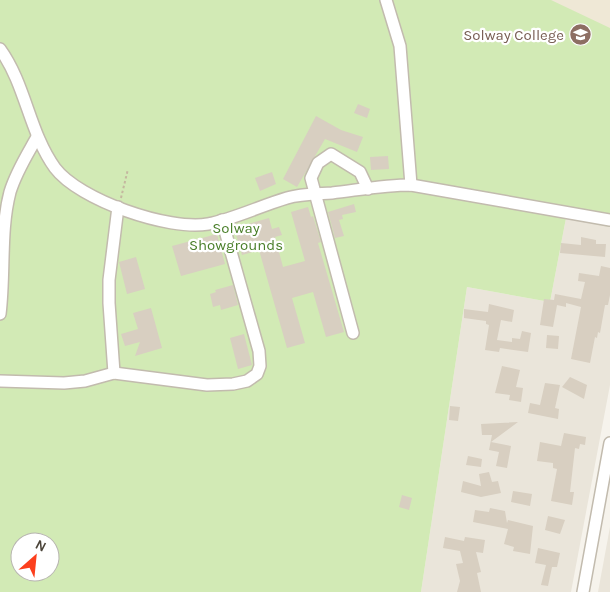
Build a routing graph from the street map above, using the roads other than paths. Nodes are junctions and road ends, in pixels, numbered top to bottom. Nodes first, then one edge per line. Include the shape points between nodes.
1 (386, 0) edge
2 (0, 49) edge
3 (37, 137) junction
4 (410, 185) junction
5 (368, 189) junction
6 (316, 194) junction
7 (118, 208) junction
8 (222, 220) junction
9 (610, 220) edge
10 (0, 314) edge
11 (353, 333) dead end
12 (114, 373) junction
13 (0, 381) edge
14 (610, 443) edge
15 (583, 592) edge

1 - 4 street via 400,46
2 - 3 street via 11,66
3 - 7 street via 57,170 70,182
3 - 10 street via 10,193
4 - 5 street
4 - 9 street
5 - 6 street
5 - 6 street via 360,172 331,154 318,164 311,178
6 - 8 street via 289,197
6 - 11 street
7 - 8 street via 182,225
7 - 12 street via 108,303
8 - 12 street via 259,351 261,361 257,374 247,381 207,385
12 - 13 street via 64,383
14 - 15 street

